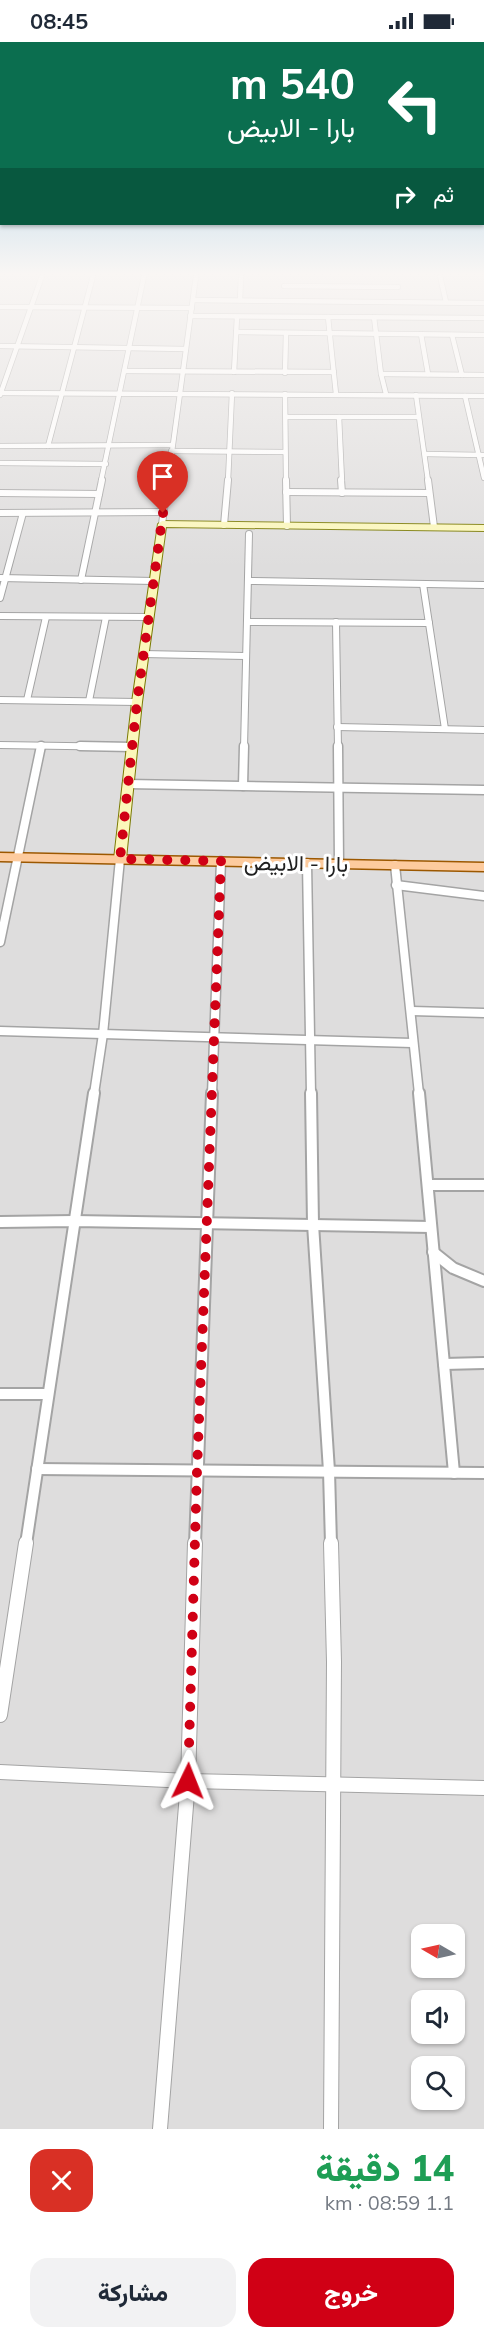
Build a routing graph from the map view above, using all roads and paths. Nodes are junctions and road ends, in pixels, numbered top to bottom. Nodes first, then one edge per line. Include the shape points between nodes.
1 (8, 373) edge
2 (67, 373) edge
3 (125, 373) edge
4 (181, 373) edge
5 (334, 373) edge
6 (381, 374) joint
7 (428, 374) joint
8 (462, 375) joint
9 (484, 375) edge
10 (121, 393) junction
11 (179, 393) junction
12 (232, 393) junction
13 (0, 394) edge
14 (62, 394) junction
15 (285, 394) junction
16 (336, 394) junction
17 (386, 394) junction
18 (416, 395) junction
19 (465, 396) junction
20 (484, 396) edge
21 (286, 417) junction
22 (339, 417) junction
23 (418, 417) junction
24 (0, 446) edge
25 (48, 446) junction
26 (109, 446) junction
27 (171, 448) junction
28 (231, 452) junction
29 (284, 452) junction
30 (425, 454) junction
31 (482, 455) edge
32 (0, 463) edge
33 (106, 464) junction
34 (484, 478) edge
35 (286, 492) junction
36 (0, 493) edge
37 (342, 493) junction
38 (429, 493) junction
39 (99, 494) junction
40 (0, 513) edge
41 (24, 513) junction
42 (95, 513) junction
43 (163, 513) junction
44 (224, 525) junction
45 (287, 526) junction
46 (434, 527) junction
47 (161, 528) junction
48 (484, 528) edge
49 (249, 534) junction
50 (484, 536) edge
51 (3, 578) edge
52 (81, 579) junction
53 (154, 581) junction
54 (249, 581) junction
55 (423, 584) junction
56 (484, 585) edge
57 (0, 598) edge
58 (0, 616) edge
59 (46, 617) junction
60 (106, 617) junction
61 (149, 617) junction
62 (247, 622) junction
63 (336, 622) junction
64 (429, 623) junction
65 (144, 654) junction
66 (245, 656) junction
67 (0, 700) edge
68 (27, 700) junction
69 (89, 701) junction
70 (137, 702) junction
71 (337, 727) junction
72 (445, 729) junction
73 (484, 730) edge
74 (0, 745) edge
75 (41, 746) junction
76 (132, 747) junction
77 (127, 784) junction
78 (243, 786) junction
79 (338, 786) junction
80 (484, 790) edge
81 (0, 857) edge
82 (18, 857) junction
83 (120, 859) junction
84 (221, 861) junction
85 (308, 863) junction
86 (339, 864) junction
87 (395, 865) junction
88 (484, 867) edge
89 (396, 885) junction
90 (484, 896) edge
91 (0, 942) edge
92 (412, 1011) junction
93 (484, 1013) edge
94 (0, 1031) edge
95 (103, 1034) junction
96 (214, 1037) junction
97 (309, 1039) junction
98 (412, 1043) junction
99 (429, 1185) junction
100 (484, 1185) edge
101 (74, 1221) junction
102 (0, 1222) edge
103 (208, 1223) junction
104 (313, 1224) junction
105 (431, 1227) junction
106 (433, 1252) junction
107 (484, 1281) edge
108 (484, 1363) edge
109 (444, 1364) junction
110 (0, 1394) edge
111 (48, 1394) junction
112 (37, 1469) junction
113 (197, 1471) junction
114 (329, 1471) junction
115 (454, 1473) junction
116 (484, 1473) edge
117 (0, 1715) edge
118 (0, 1772) edge
119 (188, 1781) junction
120 (335, 1786) junction
121 (484, 1788) edge
122 (160, 2129) edge
123 (331, 2129) edge

1 - 13 street
2 - 14 street
3 - 10 street
4 - 11 street
5 - 16 street
6 - 7 street
6 - 17 street
7 - 8 street
8 - 9 street
10 - 11 street
10 - 14 street
10 - 26 street
11 - 12 street
11 - 27 street
12 - 15 street
12 - 28 street
13 - 14 street
14 - 25 street
15 - 16 street
15 - 21 street
16 - 17 street
17 - 18 street
18 - 19 street
18 - 23 street
19 - 20 street
19 - 31 street
21 - 22 street
21 - 29 street
22 - 23 street
22 - 37 street
23 - 30 street
24 - 25 street
25 - 26 street
26 - 27 street
26 - 33 street
27 - 28 street
27 - 43 street
28 - 29 street
28 - 44 street
29 - 35 street
30 - 31 street
30 - 38 street
31 - 34 street
32 - 33 street
33 - 39 street
35 - 37 street
35 - 45 street
36 - 39 street
37 - 38 street
38 - 46 street
39 - 42 street
40 - 41 street
41 - 42 street
41 - 51 street
42 - 43 street
42 - 52 street
43 - 47 street
44 - 45 main road
44 - 47 main road
45 - 46 main road
46 - 48 main road
47 - 49 main road
47 - 53 main road
49 - 50 main road
49 - 54 street
51 - 52 street
51 - 57 street
52 - 53 street
53 - 61 main road
54 - 55 street
54 - 62 street
55 - 56 street
55 - 64 street
58 - 59 street
59 - 60 street
59 - 68 street
60 - 61 street
60 - 69 street
61 - 65 main road
62 - 63 street
62 - 66 street
63 - 64 street
63 - 71 street
64 - 72 street
65 - 66 street
65 - 70 main road
66 - 78 street
67 - 68 street
68 - 69 street
69 - 70 street
70 - 76 main road
71 - 72 street
71 - 79 street
72 - 73 street
74 - 75 street
75 - 76 street
75 - 82 street
76 - 77 main road
77 - 78 street
77 - 83 main road
78 - 79 street
79 - 80 street
79 - 86 street
81 - 82 main road, بارا - الابيض
82 - 83 main road, بارا - الابيض
82 - 91 street
83 - 84 main road, بارا - الابيض
83 - 95 street
84 - 85 main road, بارا - الابيض
84 - 96 street
85 - 86 main road, بارا - الابيض
85 - 97 street
86 - 87 main road, بارا - الابيض
87 - 88 main road, بارا - الابيض
87 - 89 street
89 - 90 street
89 - 92 street
92 - 93 street
92 - 98 street
94 - 95 street
95 - 96 street
95 - 101 street
96 - 97 street
96 - 103 street
97 - 98 street
97 - 104 street
98 - 99 street
99 - 100 street
99 - 105 street
101 - 102 street
101 - 103 street
101 - 111 street
103 - 104 street
103 - 113 street
104 - 105 street
104 - 114 street
105 - 106 street
106 - 107 street via 453,1268
106 - 109 street
108 - 109 street
109 - 115 street
110 - 111 street
111 - 112 street
112 - 113 street
112 - 117 street
113 - 114 street
113 - 119 street
114 - 115 street
114 - 120 street
115 - 116 street
118 - 119 street
119 - 120 street
119 - 122 street
120 - 121 street
120 - 123 street

